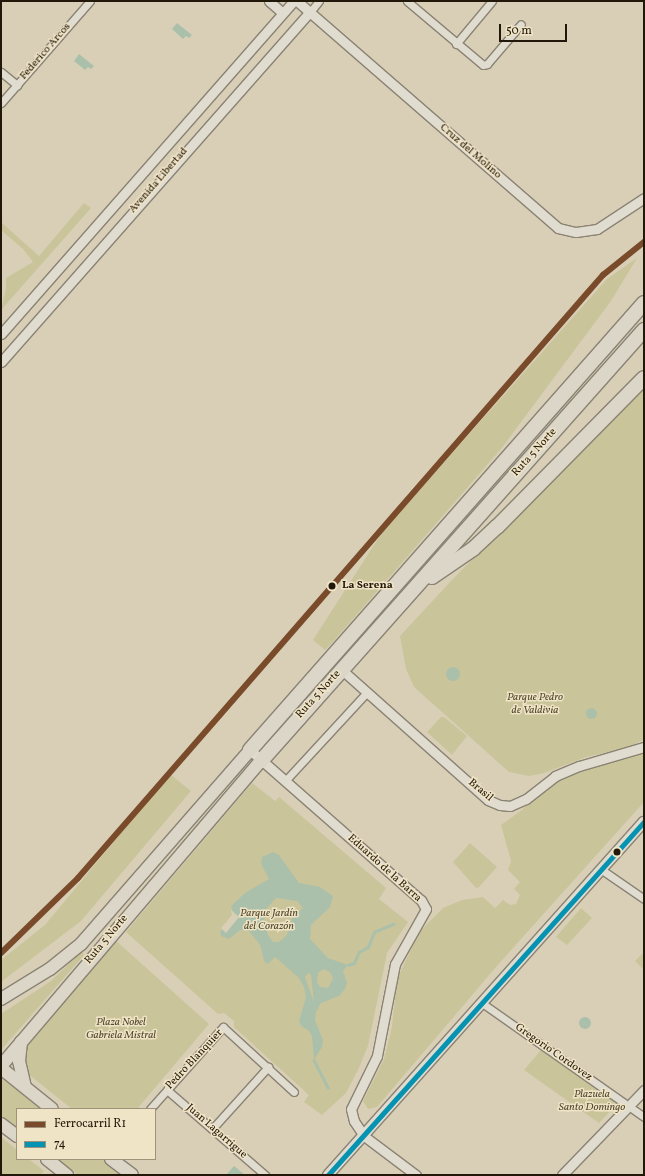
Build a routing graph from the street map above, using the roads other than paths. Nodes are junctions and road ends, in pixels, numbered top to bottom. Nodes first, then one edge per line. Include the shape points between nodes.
1 (90, 1) edge
2 (269, 1) edge
3 (294, 1) edge
4 (297, 1) edge
5 (319, 1) edge
6 (492, 1) edge
7 (410, 2) edge
8 (310, 12) junction
9 (283, 14) junction
10 (521, 24) dead end
11 (456, 44) junction
12 (1, 72) edge
13 (17, 85) junction
14 (1, 104) edge
15 (644, 198) edge
16 (644, 303) edge
17 (644, 330) edge
18 (1, 334) edge
19 (1, 362) edge
20 (644, 378) edge
21 (415, 588) junction
22 (342, 670) junction
23 (367, 692) junction
24 (644, 746) edge
25 (250, 750) junction
26 (261, 761) junction
27 (285, 781) junction
28 (644, 822) edge
29 (602, 870) junction
30 (644, 899) edge
31 (1, 999) edge
32 (482, 1003) junction
33 (22, 1042) junction
34 (1, 1067) edge
35 (268, 1067) junction
36 (25, 1086) junction
37 (167, 1090) junction
38 (644, 1090) edge
39 (294, 1092) dead end
40 (629, 1106) junction
41 (51, 1108) edge
42 (151, 1108) edge
43 (644, 1117) edge
44 (1, 1124) edge
45 (212, 1129) junction
46 (16, 1135) edge
47 (364, 1136) junction
48 (48, 1160) edge
49 (112, 1160) edge
50 (67, 1175) edge
51 (132, 1175) edge
52 (265, 1175) edge
53 (328, 1175) edge
54 (416, 1175) edge
55 (562, 1175) edge

1 - 13 street, Federico Arcos
2 - 9 street
3 - 9 street, Avenida Libertad
4 - 8 street, Cruz del Molino
5 - 8 street, Avenida Libertad
6 - 11 street
7 - 11 street
8 - 15 street, Cruz del Molino via 558,228 576,232 598,229
8 - 19 street, Avenida Libertad
9 - 18 street, Avenida Libertad
10 - 11 street via 487,64 478,63
12 - 13 street
13 - 14 street, Federico Arcos
16 - 25 highway, Ruta 5 Norte
17 - 21 highway, Ruta 5 Norte
20 - 21 highway via 497,527 455,562
21 - 22 highway, Ruta 5 Norte
22 - 23 street, Brasil
22 - 26 highway, Ruta 5 Norte
23 - 24 street, Brasil via 488,800 500,805 510,806 521,802 555,776 579,766
23 - 27 street
25 - 26 street, Eduardo de la Barra
25 - 31 main road, Ruta 5 Norte via 81,944 50,969
26 - 27 street, Eduardo de la Barra
26 - 33 main road, Ruta 5 Norte
27 - 47 street, Eduardo de la Barra via 421,900 426,909 395,964 377,1056 352,1103 352,1116
28 - 29 main road
29 - 30 street
29 - 32 main road
32 - 40 street, Gregorio Cordovez
32 - 47 main road
33 - 34 main road, Ruta 5 Norte
33 - 36 main road via 19,1061
34 - 36 main road
35 - 37 street, Pedro Blanquier via 223,1027
35 - 39 street, Pedro Blanquier
35 - 45 street
36 - 41 main road
37 - 42 street, Pedro Blanquier
37 - 45 street, Juan Lagarrigue
38 - 40 street
40 - 43 street, Gregorio Cordovez
40 - 55 street
44 - 46 main road
45 - 52 street, Juan Lagarrigue
47 - 53 main road
47 - 54 street, Eduardo de la Barra
48 - 50 main road
49 - 51 main road

